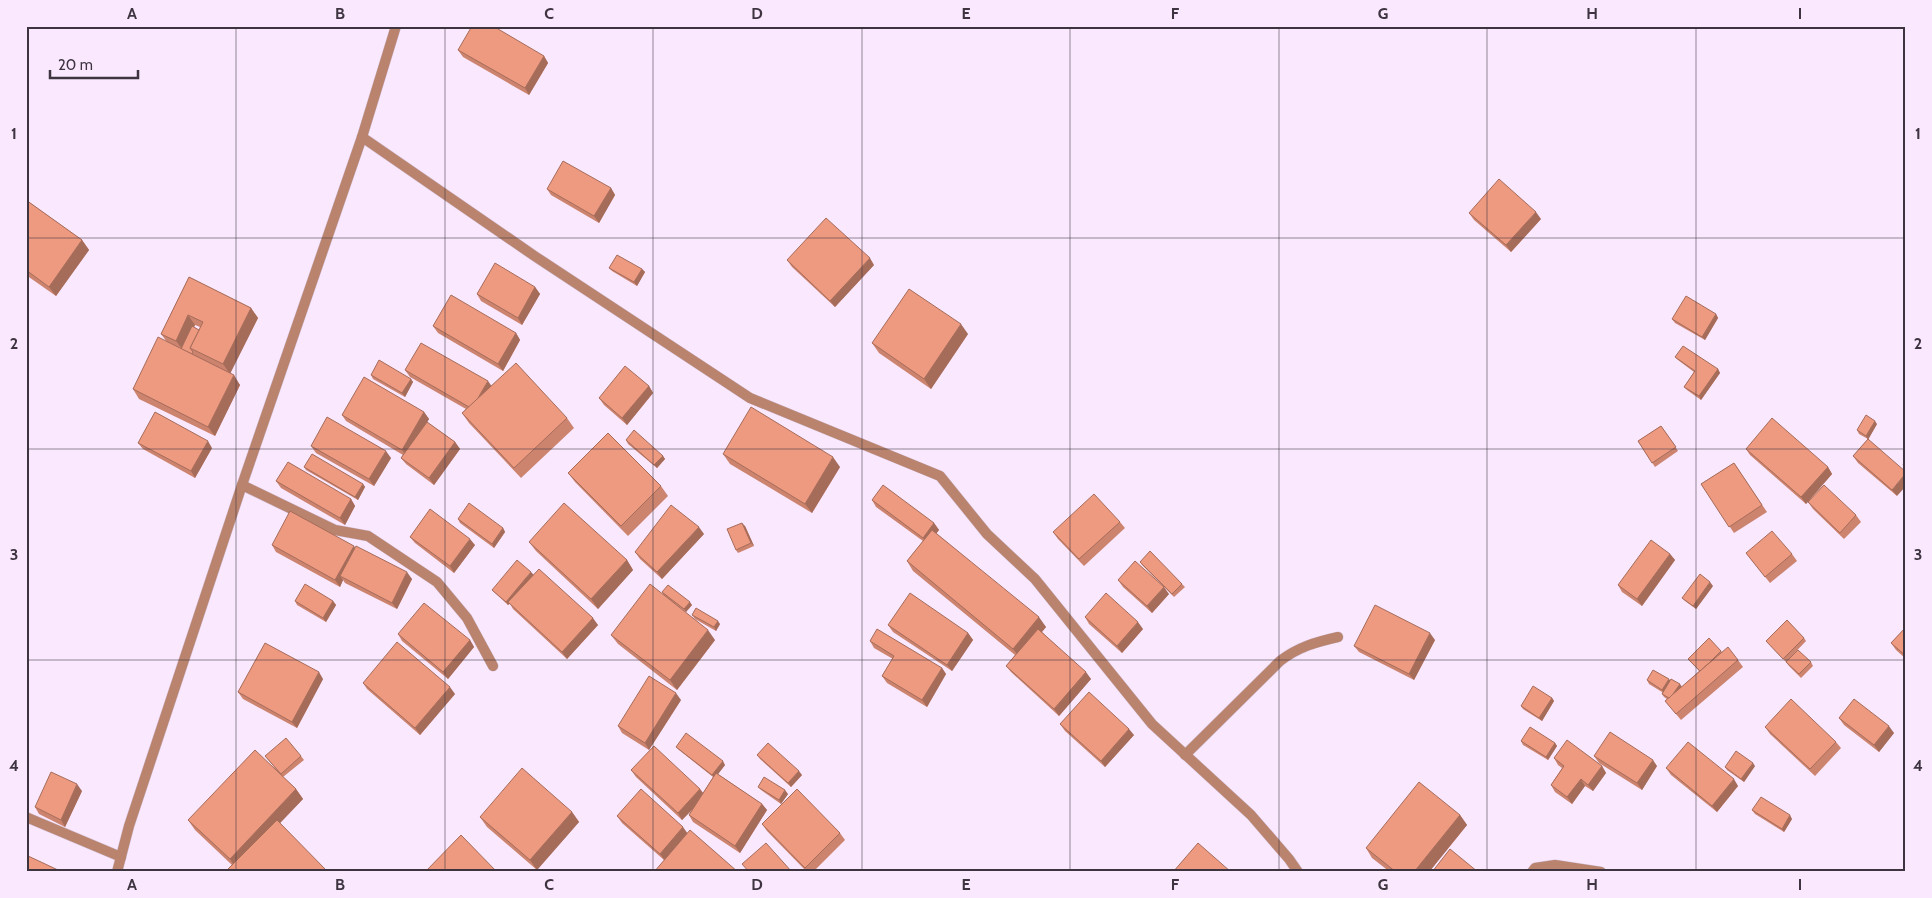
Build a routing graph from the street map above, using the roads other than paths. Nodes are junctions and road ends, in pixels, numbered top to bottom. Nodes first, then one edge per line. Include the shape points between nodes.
1 (396, 26) edge
2 (362, 137) junction
3 (242, 485) junction
4 (1338, 637) dead end
5 (493, 666) dead end
6 (1185, 755) junction
7 (26, 817) edge
8 (121, 857) junction
9 (117, 872) edge
10 (1298, 872) edge
11 (1532, 872) edge
12 (1601, 872) edge

1 - 2 street
2 - 3 street
2 - 6 street via 750,398 940,476 988,534 1035,579 1152,724
3 - 5 street via 335,530 368,536 437,582 468,618
3 - 8 street
4 - 6 street via 1292,651
6 - 10 street via 1251,815
7 - 8 street
8 - 9 street
11 - 12 street via 1536,868 1555,865

